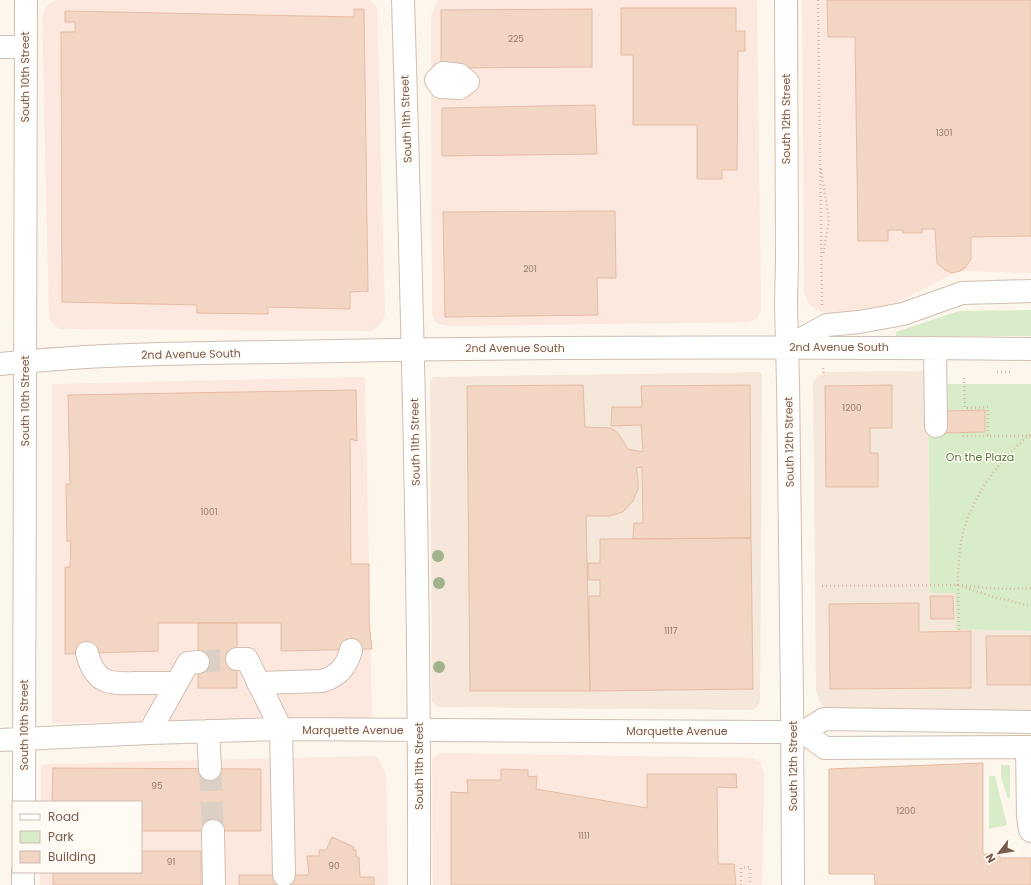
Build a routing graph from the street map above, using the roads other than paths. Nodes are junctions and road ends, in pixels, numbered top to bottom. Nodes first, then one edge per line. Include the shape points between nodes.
1 (26, 0) edge
2 (403, 0) edge
3 (786, 0) edge
4 (0, 47) edge
5 (25, 47) junction
6 (436, 80) dead end
7 (405, 82) junction
8 (1031, 291) edge
9 (788, 347) junction
10 (935, 348) junction
11 (413, 349) junction
12 (1031, 349) edge
13 (25, 361) junction
14 (0, 364) edge
15 (936, 426) dead end
16 (351, 650) dead end
17 (87, 653) dead end
18 (237, 659) tunnel mouth
19 (198, 662) tunnel mouth
20 (177, 683) junction
21 (258, 683) junction
22 (1031, 722) edge
23 (281, 730) junction
24 (419, 730) junction
25 (208, 731) junction
26 (798, 732) junction
27 (149, 733) junction
28 (0, 740) edge
29 (24, 740) junction
30 (1029, 747) edge
31 (210, 769) tunnel mouth
32 (24, 801) edge
33 (212, 831) tunnel mouth
34 (1031, 831) edge
35 (23, 873) edge
36 (284, 875) dead end
37 (23, 885) edge
38 (214, 885) edge
39 (419, 885) edge
40 (793, 885) edge

1 - 5 street, South 10th Street
2 - 7 street, South 11th Street
3 - 9 street, South 12th Street
4 - 5 street
5 - 13 street, South 10th Street
6 - 7 street
7 - 11 street, South 11th Street
8 - 9 street via 962,293 904,314 827,325
9 - 10 street, 2nd Avenue South
9 - 11 street, 2nd Avenue South
9 - 26 street, South 12th Street
10 - 12 street, 2nd Avenue South
10 - 15 street
11 - 13 street, 2nd Avenue South via 120,356
11 - 24 street, South 11th Street
13 - 14 street, 2nd Avenue South
13 - 29 street, South 10th Street
16 - 21 street via 344,667 331,678
17 - 20 street via 94,672 113,684
18 - 21 street via 247,659
19 - 20 street via 188,663
20 - 27 street
21 - 23 street
22 - 26 street via 824,719
23 - 24 street, Marquette Avenue
23 - 25 street, Marquette Avenue
23 - 36 street
24 - 26 street, Marquette Avenue
24 - 39 street, South 11th Street
25 - 27 street, Marquette Avenue
25 - 31 street
26 - 30 street via 825,748
26 - 40 street, South 12th Street
27 - 29 street, Marquette Avenue
28 - 29 street, Marquette Avenue
29 - 32 street, South 10th Street
30 - 34 street via 1028,816
33 - 38 street
35 - 37 street

